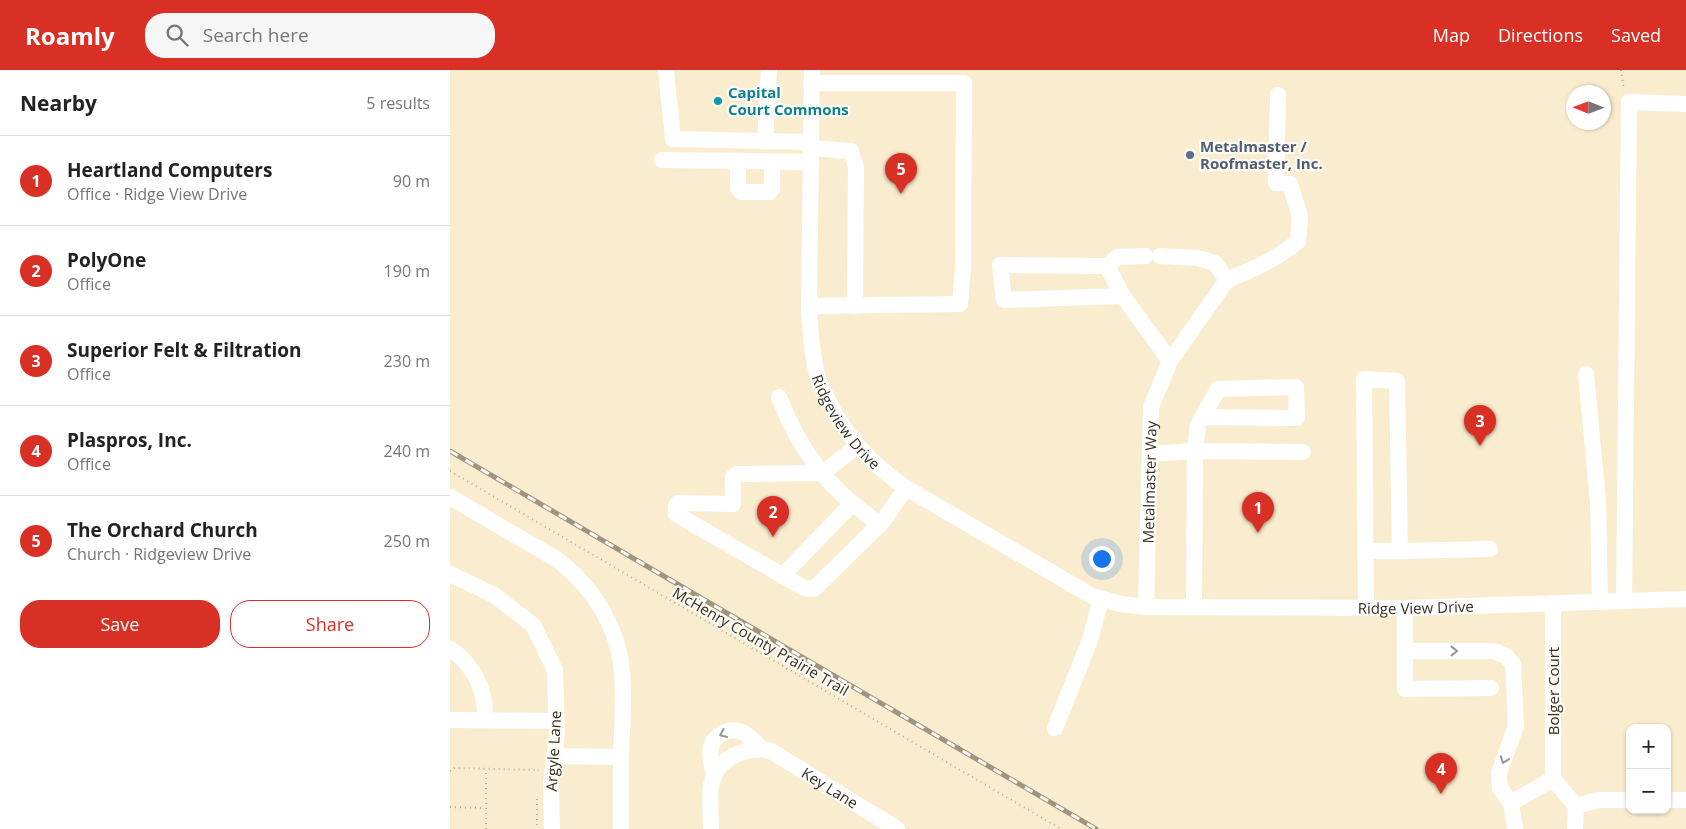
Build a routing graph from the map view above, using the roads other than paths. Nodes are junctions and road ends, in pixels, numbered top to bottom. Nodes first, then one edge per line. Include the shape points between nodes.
1 (666, 70) edge
2 (769, 70) edge
3 (812, 76) edge
4 (1278, 95) dead end
5 (1686, 104) edge
6 (765, 142) junction
7 (811, 151) junction
8 (662, 160) dead end
9 (738, 161) junction
10 (772, 161) junction
11 (1107, 266) junction
12 (1227, 280) junction
13 (1124, 296) junction
14 (809, 306) junction
15 (855, 306) junction
16 (1170, 362) junction
17 (1586, 374) dead end
18 (779, 397) dead end
19 (1202, 417) junction
20 (857, 446) junction
21 (1195, 452) junction
22 (1303, 452) dead end
23 (1150, 454) junction
24 (824, 474) junction
25 (906, 488) junction
26 (450, 497) edge
27 (853, 503) junction
28 (880, 524) junction
29 (1490, 549) dead end
30 (1366, 551) junction
31 (1400, 551) junction
32 (450, 574) edge
33 (783, 576) junction
34 (1101, 599) junction
35 (1686, 599) edge
36 (1624, 601) junction
37 (1600, 602) junction
38 (1553, 603) junction
39 (1194, 606) junction
40 (1146, 607) junction
41 (1366, 608) junction
42 (1405, 608) junction
43 (450, 649) edge
44 (1406, 651) junction
45 (1491, 688) dead end
46 (450, 720) edge
47 (485, 720) junction
48 (556, 720) junction
49 (1055, 728) dead end
50 (762, 749) junction
51 (554, 756) junction
52 (621, 757) junction
53 (714, 773) junction
54 (1553, 779) junction
55 (1626, 800) edge
56 (1671, 800) edge
57 (1686, 800) edge
58 (1512, 803) junction
59 (1576, 806) junction
60 (552, 829) edge
61 (621, 829) edge
62 (711, 829) edge
63 (897, 829) edge
64 (1515, 829) edge
65 (1575, 829) edge

1 - 6 street via 673,139
2 - 6 street
3 - 7 street, Ridgeview Drive
3 - 15 street via 964,83 960,304
4 - 12 street via 1276,183 1290,184 1300,216 1298,241 1256,267
5 - 36 street via 1629,102
6 - 7 street
7 - 10 street
7 - 14 street, Ridgeview Drive
7 - 15 street via 852,151 856,168
8 - 9 street
9 - 10 street
9 - 10 street via 738,188 741,192 769,192 772,189
11 - 12 street via 1117,257 1198,258 1215,263
11 - 13 street
11 - 13 street via 1000,265 1004,300
12 - 16 street, Metalmaster Way
13 - 16 street
14 - 15 street
14 - 20 street, Ridgeview Drive via 817,377 835,415
16 - 23 street, Metalmaster Way via 1151,407
17 - 37 street via 1598,501
18 - 24 street via 795,433
19 - 19 street via 1218,389 1296,387 1297,418
19 - 21 street
20 - 24 street
20 - 25 street, Ridgeview Drive via 886,475
21 - 22 street
21 - 23 street
21 - 39 street
23 - 40 street, Metalmaster Way
24 - 27 street
24 - 33 street via 737,474 733,477 733,504 678,503 676,506 676,514
25 - 28 street
25 - 34 street, Ridgeview Drive
26 - 52 street via 563,563 598,602 621,661
27 - 28 street
27 - 33 street
28 - 33 street via 814,589 804,588
29 - 31 street
30 - 31 street
30 - 31 street via 1364,379 1397,381
30 - 41 street
32 - 48 street, Argyle Lane via 494,595 532,625 555,670
34 - 40 street, Ridgeview Drive
34 - 49 street via 1090,640
35 - 36 street, Ridge View Drive
36 - 37 street, Ridge View Drive
37 - 38 street, Ridge View Drive
38 - 42 street, Ridge View Drive
38 - 54 street, Bolger Court
39 - 40 street, Ridge View Drive
39 - 41 street, Ridge View Drive
41 - 42 street, Ridge View Drive
42 - 44 street
43 - 47 street via 465,661 479,683
44 - 45 street via 1405,689
44 -> 58 street via 1494,651 1506,656 1513,664 1516,726 1499,773 1500,788
46 - 47 street
47 - 48 street
48 - 51 street, Argyle Lane
50 - 53 street via 738,754 725,761
50 -> 53 street, Key Lane via 742,732 720,734 714,738 709,752
50 - 63 street, Key Lane
51 - 52 street
51 - 60 street, Argyle Lane
52 - 61 street
53 - 62 street, Key Lane via 710,786
54 - 58 street
54 - 59 street
55 - 59 street via 1598,800
56 - 57 street
58 - 64 street
59 - 65 street

